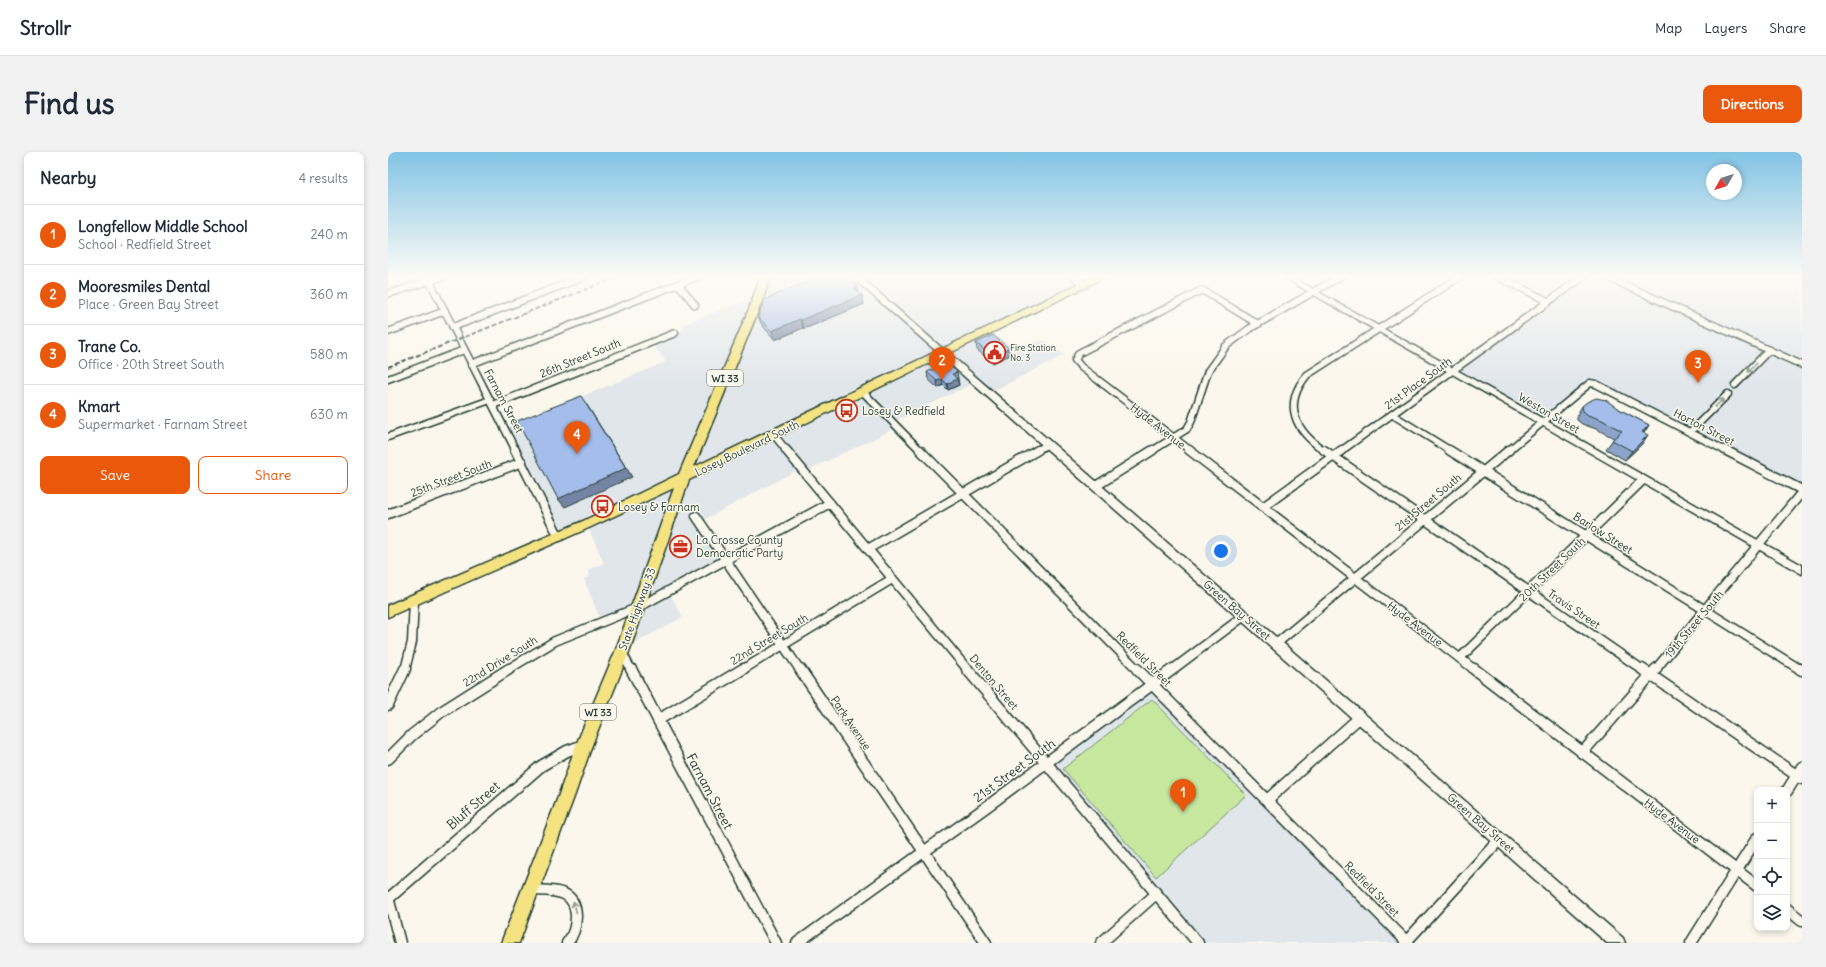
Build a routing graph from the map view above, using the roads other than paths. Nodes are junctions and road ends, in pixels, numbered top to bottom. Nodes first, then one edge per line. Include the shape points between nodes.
1 (440, 313) edge
2 (446, 313) edge
3 (490, 313) edge
4 (606, 313) edge
5 (755, 313) edge
6 (897, 313) edge
7 (1027, 313) edge
8 (1157, 313) edge
9 (1240, 313) edge
10 (1277, 313) edge
11 (1349, 313) edge
12 (1404, 313) edge
13 (1532, 313) edge
14 (1686, 313) edge
15 (1258, 324) junction
16 (453, 327) junction
17 (1378, 330) junction
18 (388, 332) edge
19 (675, 333) dead end
20 (464, 350) junction
21 (1769, 350) junction
22 (943, 353) junction
23 (471, 364) junction
24 (1802, 365) edge
25 (1453, 372) junction
26 (388, 379) edge
27 (1596, 384) joint
28 (1735, 386) dead end
29 (863, 392) junction
30 (1728, 394) dead end
31 (492, 402) junction
32 (1393, 415) junction
33 (1542, 422) junction
34 (1690, 432) junction
35 (774, 435) junction
36 (388, 437) edge
37 (1174, 438) junction
38 (1048, 444) junction
39 (1334, 457) junction
40 (522, 462) junction
41 (1483, 471) junction
42 (683, 479) junction
43 (1643, 480) junction
44 (1096, 486) junction
45 (1802, 491) edge
46 (964, 493) junction
47 (830, 503) junction
48 (1263, 507) junction
49 (388, 514) edge
50 (696, 516) dead end
51 (1425, 520) junction
52 (1586, 535) junction
53 (559, 537) junction
54 (1759, 546) junction
55 (868, 549) junction
56 (725, 559) junction
57 (1802, 570) edge
58 (892, 579) junction
59 (1356, 579) junction
60 (1529, 591) junction
61 (414, 600) junction
62 (639, 606) junction
63 (1705, 610) junction
64 (388, 611) edge
65 (1244, 616) junction
66 (1276, 644) junction
67 (783, 645) junction
68 (622, 652) junction
69 (1460, 658) junction
70 (1802, 670) edge
71 (1651, 675) junction
72 (1152, 684) junction
73 (388, 705) edge
74 (1360, 717) junction
75 (658, 720) junction
76 (584, 745) junction
77 (1582, 753) junction
78 (388, 759) edge
79 (1046, 763) junction
80 (1800, 774) edge
81 (1790, 787) edge
82 (1267, 800) junction
83 (1500, 839) junction
84 (1754, 843) edge
85 (924, 851) junction
86 (1737, 870) junction
87 (1754, 884) edge
88 (531, 890) junction
89 (1156, 894) junction
90 (388, 898) edge
91 (1790, 912) edge
92 (1802, 921) edge
93 (1407, 942) edge
94 (400, 943) edge
95 (510, 943) edge
96 (567, 943) edge
97 (776, 943) edge
98 (797, 943) edge
99 (986, 943) edge
100 (1101, 943) edge
101 (1198, 943) edge
102 (1618, 943) edge
103 (1691, 943) edge

1 - 18 street
2 - 16 street, Farnam Street
3 - 16 street
4 - 23 street
5 - 42 main road, State Highway 33 / WI 33
6 - 22 street, Green Bay Street
7 - 22 main road, Losey Boulevard South
8 - 37 street, Hyde Avenue via 1079,353 1075,360
9 - 15 street, Hyde Avenue
10 - 15 street
11 - 17 street, Weston Street
12 - 17 street, Travis Street
13 - 25 street, 21st Place South
14 - 21 street
15 - 37 street via 1230,342 1213,362 1204,378 1191,422 1187,429
16 - 20 street, Farnam Street
17 - 25 street, Weston Street
17 - 39 street, Travis Street via 1311,372 1294,392 1292,404 1298,424 1312,441
19 - 31 street, 26th Street South
20 - 23 street, Farnam Street
20 - 26 street
21 - 24 street
21 -> 28 street
22 - 29 main road, Losey Boulevard South
22 - 38 street, Green Bay Street
23 - 31 street, Farnam Street
25 - 32 street, 21st Place South
25 - 33 street, Weston Street
27 - 33 street, 21st Street South via 1590,383
27 - 34 street, Horton Street
29 - 35 main road, Losey Boulevard South
29 - 46 street, Redfield Street
34 -> 30 street
31 - 36 street, 26th Street South
31 - 40 street, Farnam Street
32 - 39 street, 21st Place South
32 - 41 street, Barlow Street
33 - 41 street, 21st Street South
33 - 43 street, Weston Street
34 - 45 street, Horton Street
35 - 42 main road, Losey Boulevard South
35 - 47 street, Denton Street
37 - 44 street
37 - 48 street, Hyde Avenue
38 - 44 street, Green Bay Street
38 - 46 street
39 - 48 street, 21st Place South
39 - 51 street, Travis Street
40 - 49 street, 25th Street South
40 - 53 street, Farnam Street
41 - 51 street, 21st Street South
41 - 52 street, Barlow Street
42 - 53 main road, Losey Boulevard South
42 - 62 main road, State Highway 33 / WI 33
43 - 52 street, 20th Street South
43 - 54 street, Weston Street
44 - 65 street, Green Bay Street
45 - 54 street, 19th Street South
46 - 55 street
46 - 72 street, Redfield Street
47 - 55 street, Denton Street
47 - 56 street, 22nd Drive South
48 - 59 street, Hyde Avenue
50 - 56 street, Park Avenue
51 - 59 street, 21st Street South
51 - 60 street, Travis Street
52 - 60 street, 20th Street South
52 - 63 street, Barlow Street
53 - 61 main road, Losey Boulevard South
54 - 57 street, Weston Street
54 - 63 street, 19th Street South
55 - 58 street, Denton Street
56 - 62 street, 22nd Drive South
56 - 67 street, Park Avenue
58 - 67 street, 22nd Street South
58 - 79 street, Denton Street
59 - 66 street, 21st Street South
59 - 69 street, Hyde Avenue
60 - 69 street, 20th Street South
60 - 71 street, Travis Street
61 - 64 main road, Losey Boulevard South
61 - 73 street via 415,632 412,648 403,676
62 - 68 main road, State Highway 33 / WI 33
62 - 78 street, 22nd Drive South via 556,641 524,659 441,712 412,735
63 - 70 street, Barlow Street
63 - 71 street, 19th Street South
65 - 66 street, Green Bay Street
65 - 72 street, 21st Street South
66 - 74 street, Green Bay Street
67 - 75 street, 22nd Street South
67 - 85 street, Park Avenue
68 - 75 street, Farnam Street
68 - 76 main road, State Highway 33 / WI 33
69 - 77 street, Hyde Avenue
71 - 77 street, 19th Street South
71 - 80 street, Travis Street
72 - 79 street, 21st Street South
72 - 82 street, Redfield Street
74 - 82 street
74 - 83 street, Green Bay Street
75 - 97 street, Farnam Street
76 - 88 main road, State Highway 33 / WI 33
76 - 90 street, Bluff Street via 573,747 541,766
77 - 86 street, Hyde Avenue
79 - 85 street, 21st Street South
79 - 89 street, Denton Street
80 - 81 street
82 - 93 street, Redfield Street
83 - 93 street
83 - 102 street, Green Bay Street
84 - 86 street
85 - 98 street, 21st Street South
85 - 99 street, Park Avenue
86 - 87 street, Hyde Avenue
86 - 103 street
88 - 95 main road, State Highway 33 / WI 33
96 -> 88 street via 576,925 576,911 572,898 561,892
89 - 100 street
89 - 101 street, Denton Street
90 - 94 street
91 - 92 street

